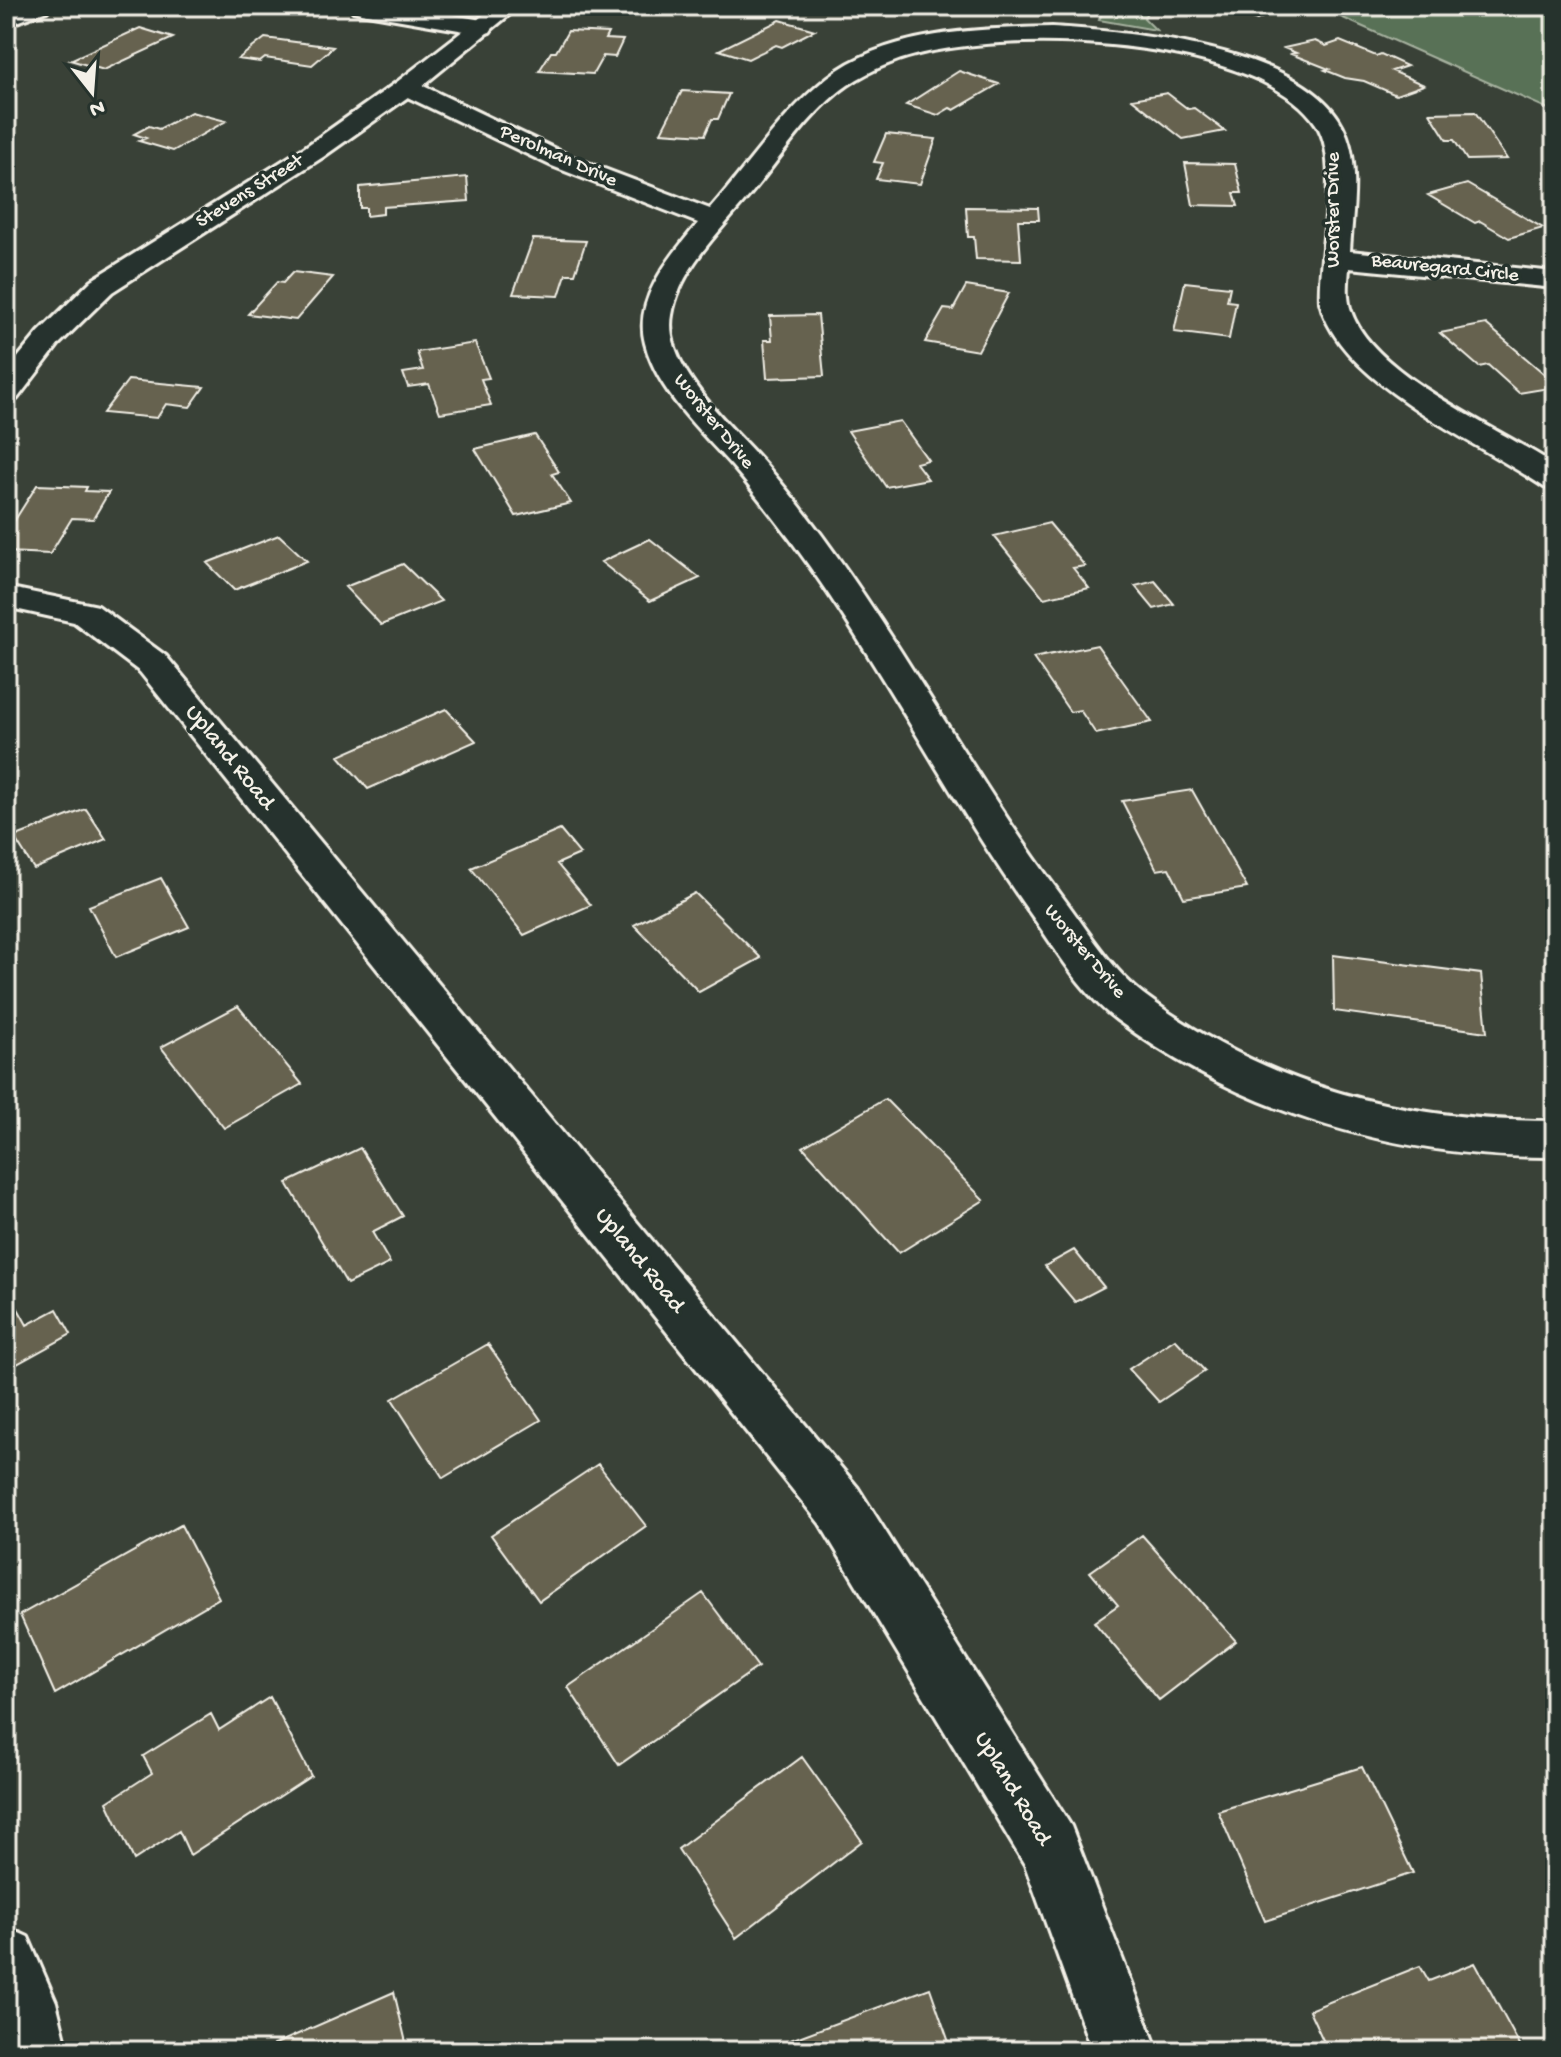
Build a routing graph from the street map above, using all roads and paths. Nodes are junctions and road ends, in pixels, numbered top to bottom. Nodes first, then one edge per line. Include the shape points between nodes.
1 (39, 6) edge
2 (361, 6) edge
3 (509, 6) edge
4 (1434, 6) edge
5 (1555, 11) edge
6 (6, 19) edge
7 (482, 27) junction
8 (406, 87) junction
9 (714, 220) junction
10 (1336, 258) junction
11 (1555, 280) edge
12 (6, 392) edge
13 (1555, 480) edge
14 (6, 597) edge
15 (1555, 1139) edge
16 (6, 1959) edge
17 (35, 2051) edge
18 (1125, 2051) edge

1 - 6 street
2 - 7 street
3 - 7 street, Stevens Street
4 - 5 path via 1515,15
7 - 8 street, Stevens Street
8 - 9 street, Perolman Drive via 561,161
8 - 12 street, Stevens Street via 102,286 49,338
9 - 10 street, Worster Drive via 841,80 876,61 962,39 1083,35 1224,60 1269,77 1310,105 1331,127 1339,160
9 - 15 street, Worster Drive via 675,274 654,320 662,357 816,550 1040,900 1117,997 1205,1058 1288,1095 1405,1130 1507,1141
10 - 11 street, Beauregard Circle
10 - 13 street, Worster Drive via 1332,298 1358,345 1392,378
14 - 18 street, Upland Road via 86,614 153,664 839,1506 1049,1848
16 - 17 street via 24,2002

